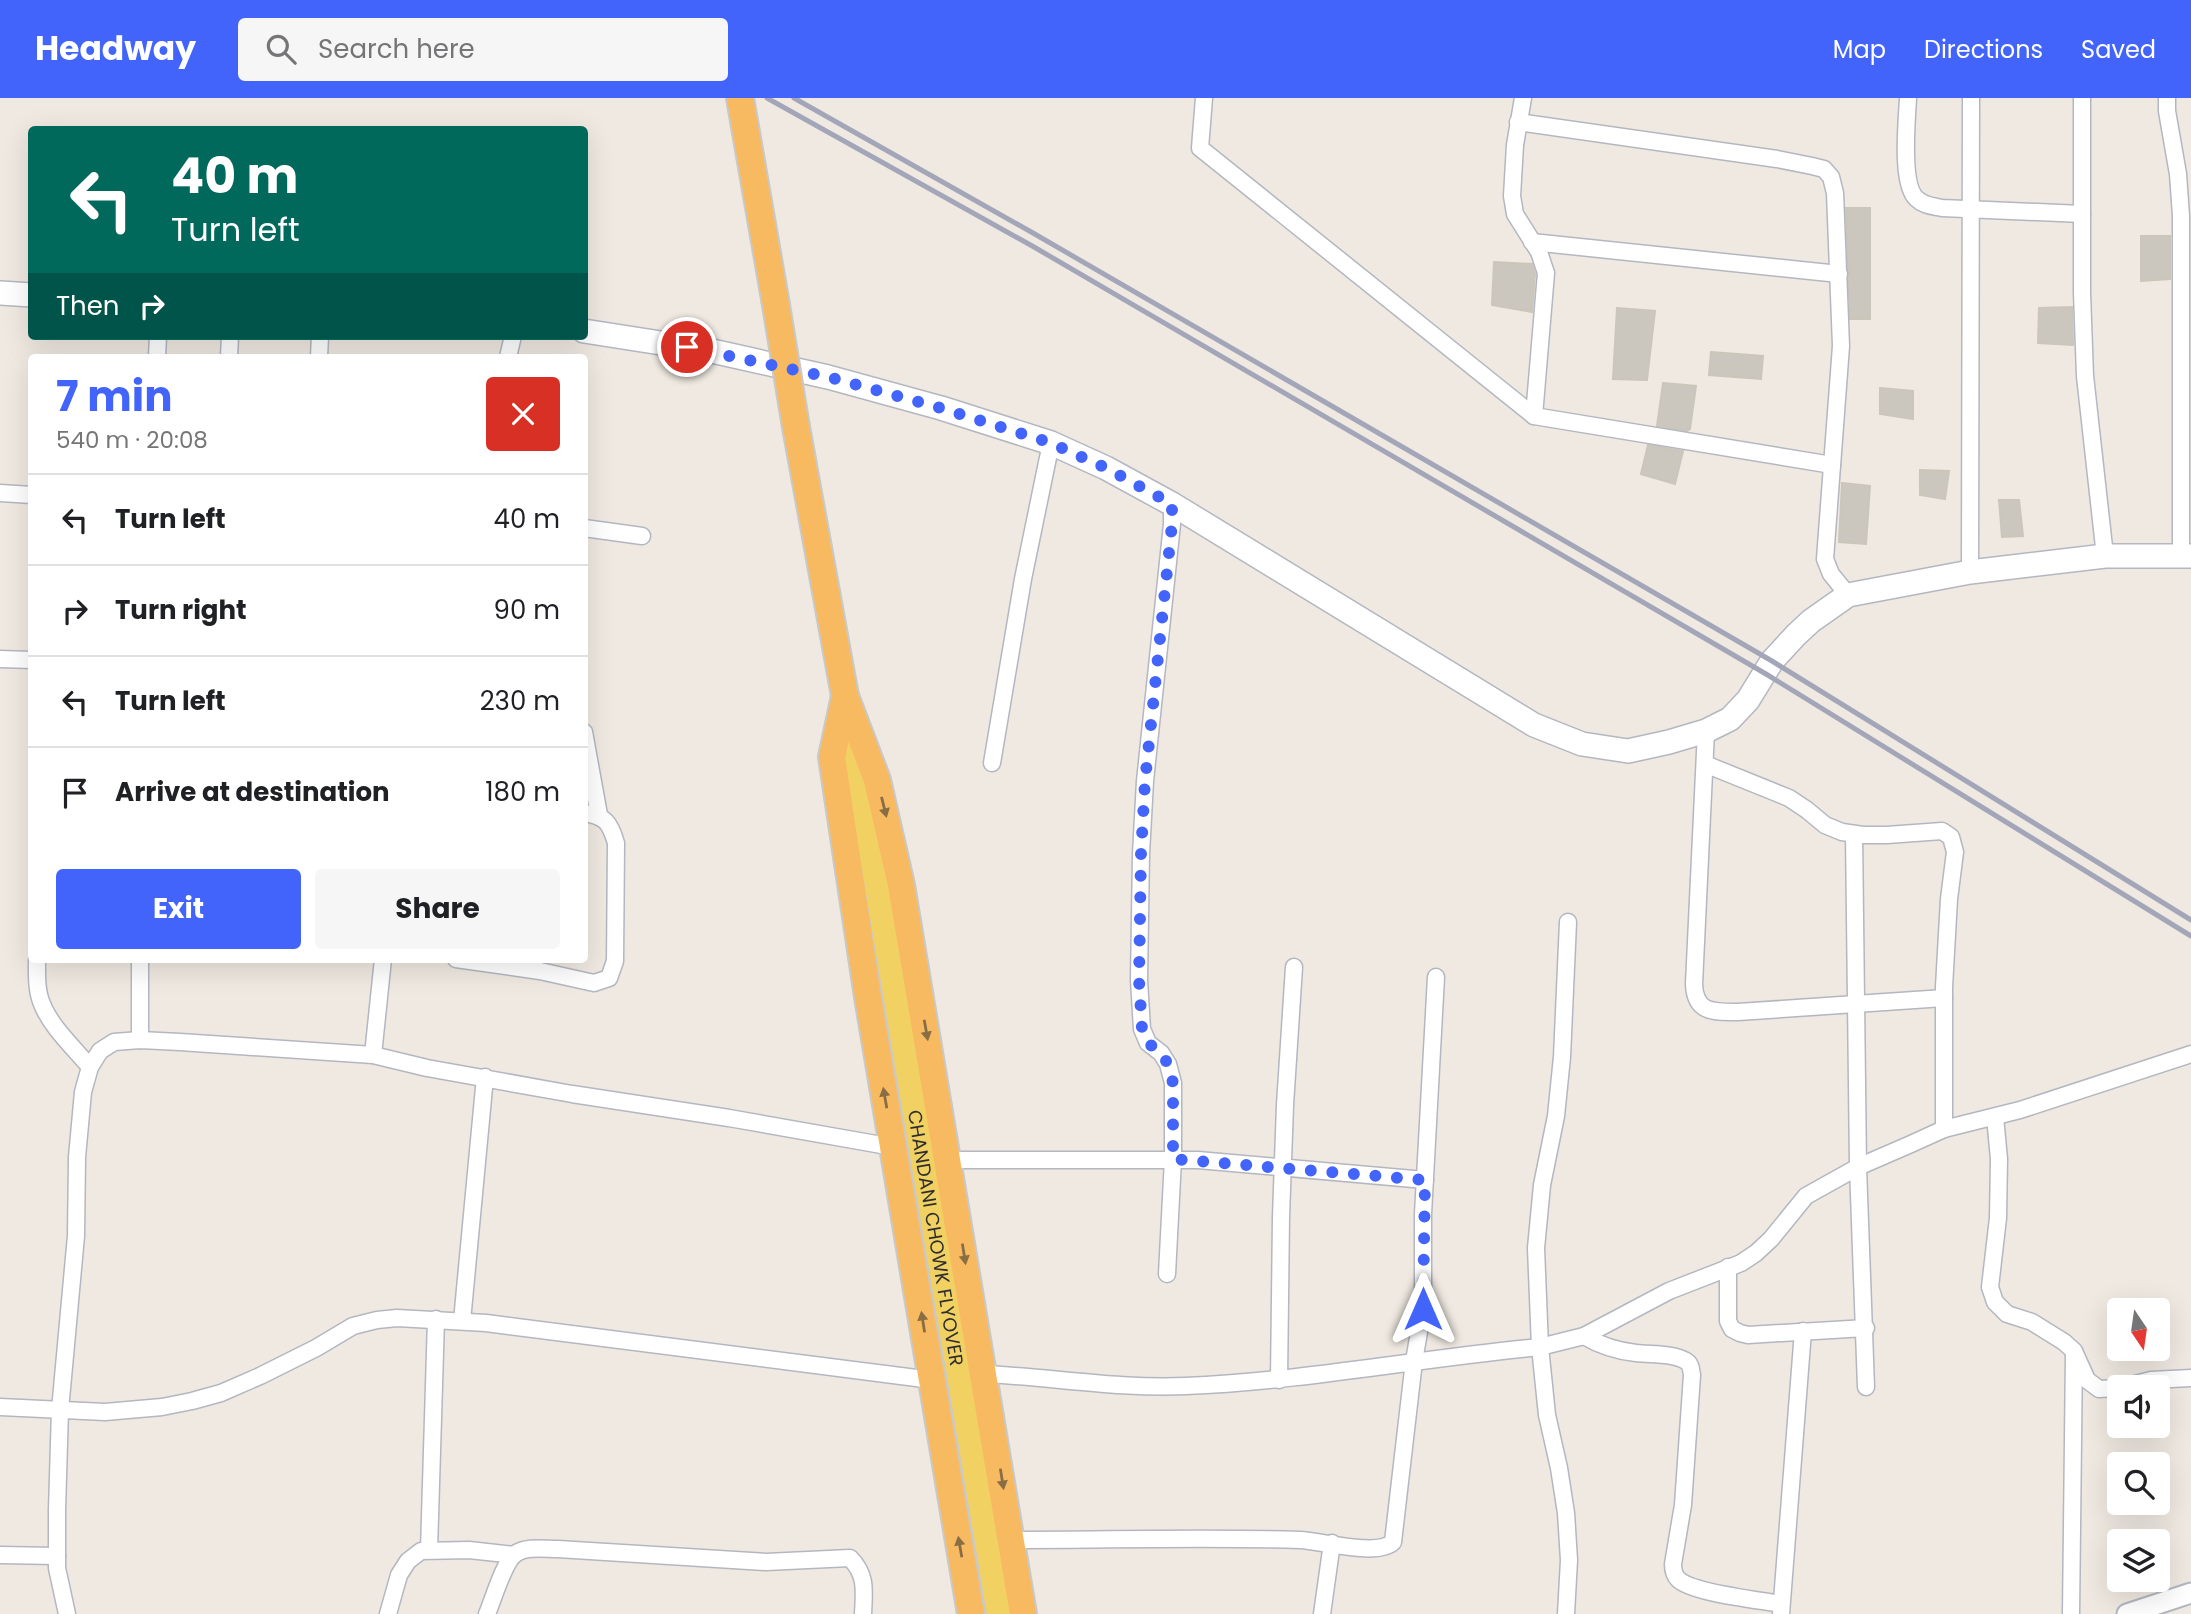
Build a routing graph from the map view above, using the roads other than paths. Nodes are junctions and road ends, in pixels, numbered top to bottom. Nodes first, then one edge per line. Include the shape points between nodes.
1 (740, 98) edge
2 (1203, 98) edge
3 (1523, 98) edge
4 (1908, 98) edge
5 (1971, 98) edge
6 (2082, 98) edge
7 (2167, 98) edge
8 (1518, 122) junction
9 (2185, 173) edge
10 (1970, 211) junction
11 (2082, 214) junction
12 (1532, 242) junction
13 (1839, 274) junction
14 (0, 293) edge
15 (28, 295) edge
16 (588, 332) edge
17 (1534, 416) junction
18 (1051, 443) junction
19 (1832, 465) junction
20 (0, 493) edge
21 (28, 495) edge
22 (1172, 504) junction
23 (588, 529) edge
24 (642, 536) dead end
25 (2186, 555) edge
26 (2105, 556) junction
27 (1970, 572) junction
28 (1848, 595) junction
29 (0, 659) edge
30 (28, 660) edge
31 (845, 696) junction
32 (1706, 731) junction
33 (992, 763) dead end
34 (1705, 764) junction
35 (588, 773) edge
36 (592, 814) edge
37 (1854, 834) junction
38 (1568, 922) dead end
39 (37, 963) edge
40 (141, 963) edge
41 (383, 963) edge
42 (484, 963) edge
43 (1294, 967) dead end
44 (1436, 977) dead end
45 (1944, 998) junction
46 (1856, 1003) junction
47 (140, 1040) junction
48 (2191, 1054) edge
49 (373, 1055) junction
50 (90, 1068) junction
51 (485, 1077) junction
52 (1995, 1117) junction
53 (1944, 1129) junction
54 (893, 1147) junction
55 (1173, 1159) junction
56 (949, 1160) junction
57 (1858, 1167) junction
58 (1282, 1168) junction
59 (1425, 1180) junction
60 (1728, 1267) junction
61 (1167, 1274) dead end
62 (436, 1319) junction
63 (462, 1321) junction
64 (1866, 1328) junction
65 (1803, 1331) junction
66 (1584, 1336) junction
67 (1540, 1347) junction
68 (2074, 1350) junction
69 (1414, 1361) junction
70 (984, 1374) junction
71 (2191, 1378) edge
72 (2170, 1379) edge
73 (932, 1380) junction
74 (1279, 1380) junction
75 (1866, 1387) dead end
76 (2107, 1389) edge
77 (0, 1407) edge
78 (60, 1410) junction
79 (1012, 1540) junction
80 (1332, 1544) junction
81 (429, 1550) junction
82 (0, 1555) edge
83 (513, 1555) junction
84 (57, 1556) junction
85 (2191, 1593) edge
86 (1781, 1609) edge
87 (67, 1614) edge
88 (388, 1614) edge
89 (487, 1614) edge
90 (863, 1614) edge
91 (971, 1614) edge
92 (999, 1614) edge
93 (1023, 1614) edge
94 (1322, 1614) edge
95 (1566, 1614) edge
96 (2071, 1614) edge
97 (2127, 1614) edge

1 - 31 highway, bridge
2 - 17 street via 1200,148
3 - 8 street
4 - 10 street via 1909,188 1926,205
5 - 10 street
6 - 11 street
7 - 9 street
8 - 12 street via 1511,196 1514,214
8 - 13 street via 1824,169 1835,193
9 - 25 street via 2181,216
10 - 11 street
10 - 27 street
11 - 26 street via 2085,376
12 - 13 street
12 - 17 street via 1546,273
13 - 19 street via 1841,346
14 - 15 main road
16 - 18 main road via 712,351 828,377
17 - 19 street
18 - 22 main road
18 - 33 street
19 - 28 street via 1825,559
20 - 21 street
22 - 32 main road via 1534,725 1581,744 1628,751
22 - 55 street via 1145,781 1139,980 1142,1029 1148,1043 1168,1064 1173,1083
23 - 24 street
25 - 26 main road
26 - 27 main road
27 - 28 main road
28 - 32 main road via 1796,635 1730,719
29 - 30 street
54 -> 31 highway via 832,757
31 -> 56 highway via 877,780 896,860
31 - 92 main road, CHANDANI CHOWK FLYOVER
32 - 34 street
34 - 37 street via 1789,798 1825,825
34 - 46 street via 1694,996 1714,1012
35 - 36 street
36 - 42 street via 611,826 616,842 615,961 608,978 594,983
37 - 45 street via 1942,831 1951,837 1955,852
37 - 46 street
38 - 67 street via 1560,1080 1536,1227
39 - 50 street via 42,1005
40 - 47 street
41 - 49 street
43 - 58 street
44 - 59 street
45 - 46 street
45 - 53 street
46 - 57 street
47 - 49 street
47 - 50 street via 114,1042 100,1051
48 - 52 street
49 - 51 street
50 - 78 street via 83,1093
51 - 54 street
51 - 63 street
52 - 53 street
52 - 68 street via 1998,1218 1990,1287 1995,1302 2007,1314 2040,1326
53 - 57 street
73 -> 54 highway
55 - 56 street
55 - 58 street
55 - 61 street
56 -> 70 highway
57 - 60 street via 1806,1196 1756,1253
57 - 64 street
58 - 59 street
58 - 74 street
59 - 69 street via 1423,1309
60 - 65 street via 1732,1329 1748,1335
60 - 66 street via 1669,1291
62 - 63 street
62 - 78 street via 397,1318 353,1326 260,1376 192,1401 127,1410
62 - 81 street
63 - 73 street
64 - 65 street
64 - 75 street
65 - 86 street
66 - 67 street
66 - 86 street via 1600,1345 1672,1356 1690,1364 1683,1506 1674,1573 1699,1590
67 - 69 street
67 - 95 street via 1547,1415 1564,1490 1569,1560
68 - 76 street via 2087,1380 2099,1390
68 - 96 street
69 - 74 street
69 - 80 street via 1393,1542 1372,1549
70 - 74 street via 1148,1387
70 -> 79 highway
71 - 72 street
91 -> 73 highway
77 - 78 street
78 - 84 street
79 - 80 street via 1302,1540
79 - 93 highway
80 - 94 street
81 - 83 street
81 - 88 street via 408,1561 399,1575
82 - 84 street
83 - 89 street
83 - 90 street via 529,1549 558,1549 766,1562 850,1558 859,1567 864,1584
84 - 87 street
85 - 97 street

